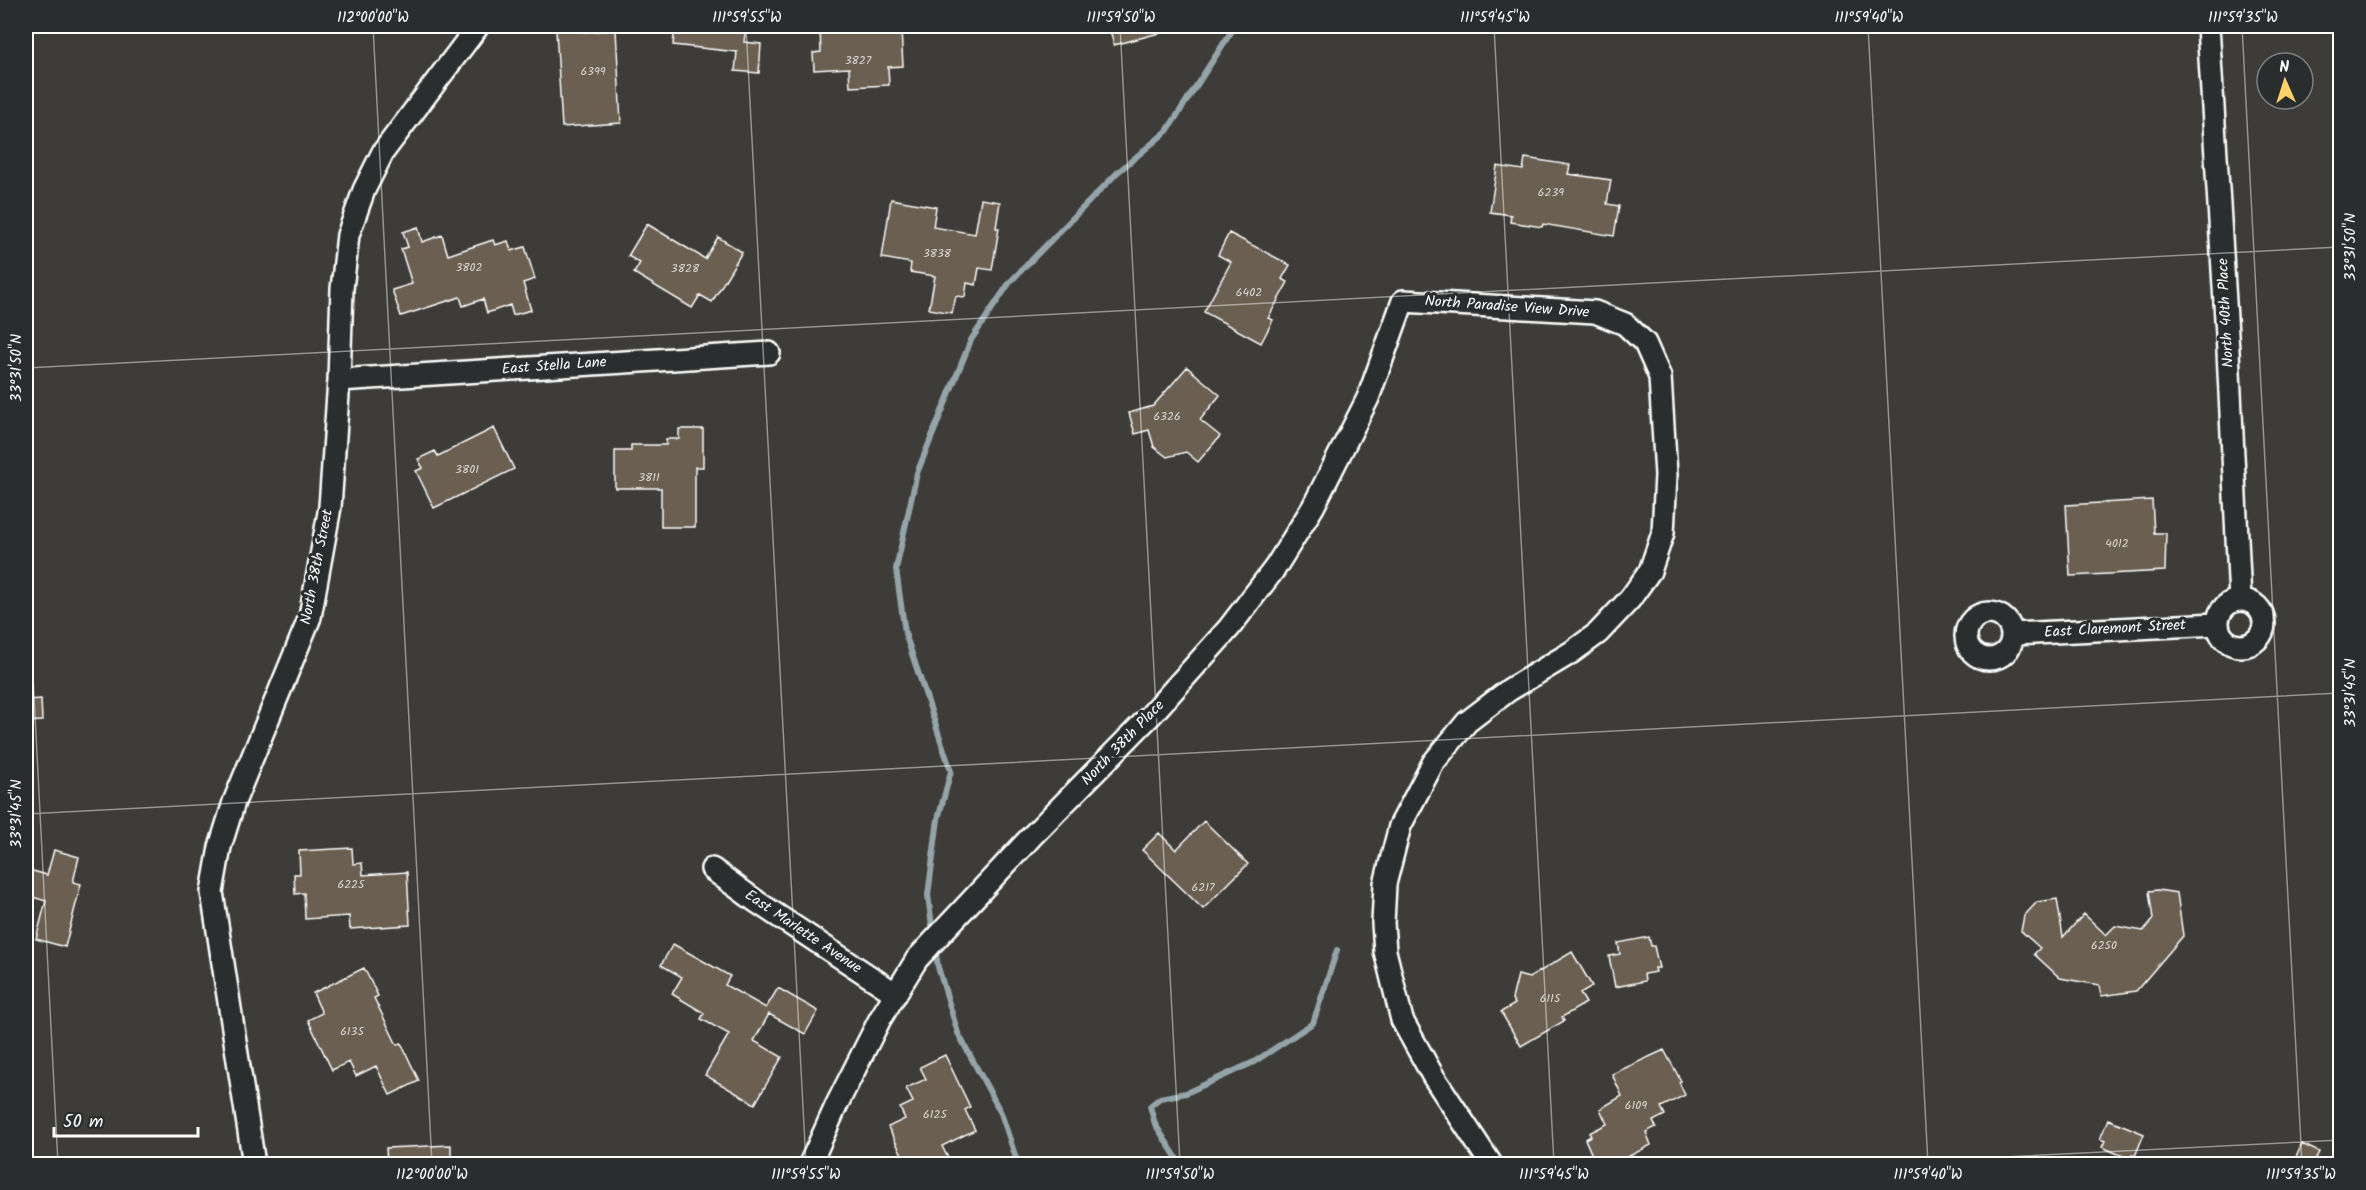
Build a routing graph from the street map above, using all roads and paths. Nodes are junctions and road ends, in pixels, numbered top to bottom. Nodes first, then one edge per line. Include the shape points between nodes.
1 (478, 26) edge
2 (2208, 26) edge
3 (1403, 301) joint
4 (769, 353) dead end
5 (339, 380) junction
6 (2240, 600) junction
7 (2217, 624) junction
8 (2013, 634) dead end
9 (712, 869) dead end
10 (896, 994) junction
11 (254, 1164) edge
12 (810, 1164) edge
13 (1491, 1164) edge

1 - 5 street, North 38th Street via 383,152 364,190 348,235
2 - 6 street, North 40th Place
3 - 10 street, North 38th Place via 1368,398 1313,507 1275,568 1150,716 917,960
3 - 13 street, North Paradise View Drive via 1595,312 1625,324 1645,343 1660,377 1666,475 1663,533 1650,571 1598,633 1467,722 1433,763 1400,826 1385,884 1385,951 1402,1020 1433,1076
4 - 5 street, East Stella Lane
5 - 11 street, North 38th Street via 330,507 310,617 234,802 212,892
6 - 7 street via 2222,610
6 - 7 street via 2255,604 2264,617 2263,633 2258,639 2236,646 2223,638
7 - 8 street, East Claremont Street
9 - 10 street, East Marlette Avenue
10 - 12 street, North 38th Place

